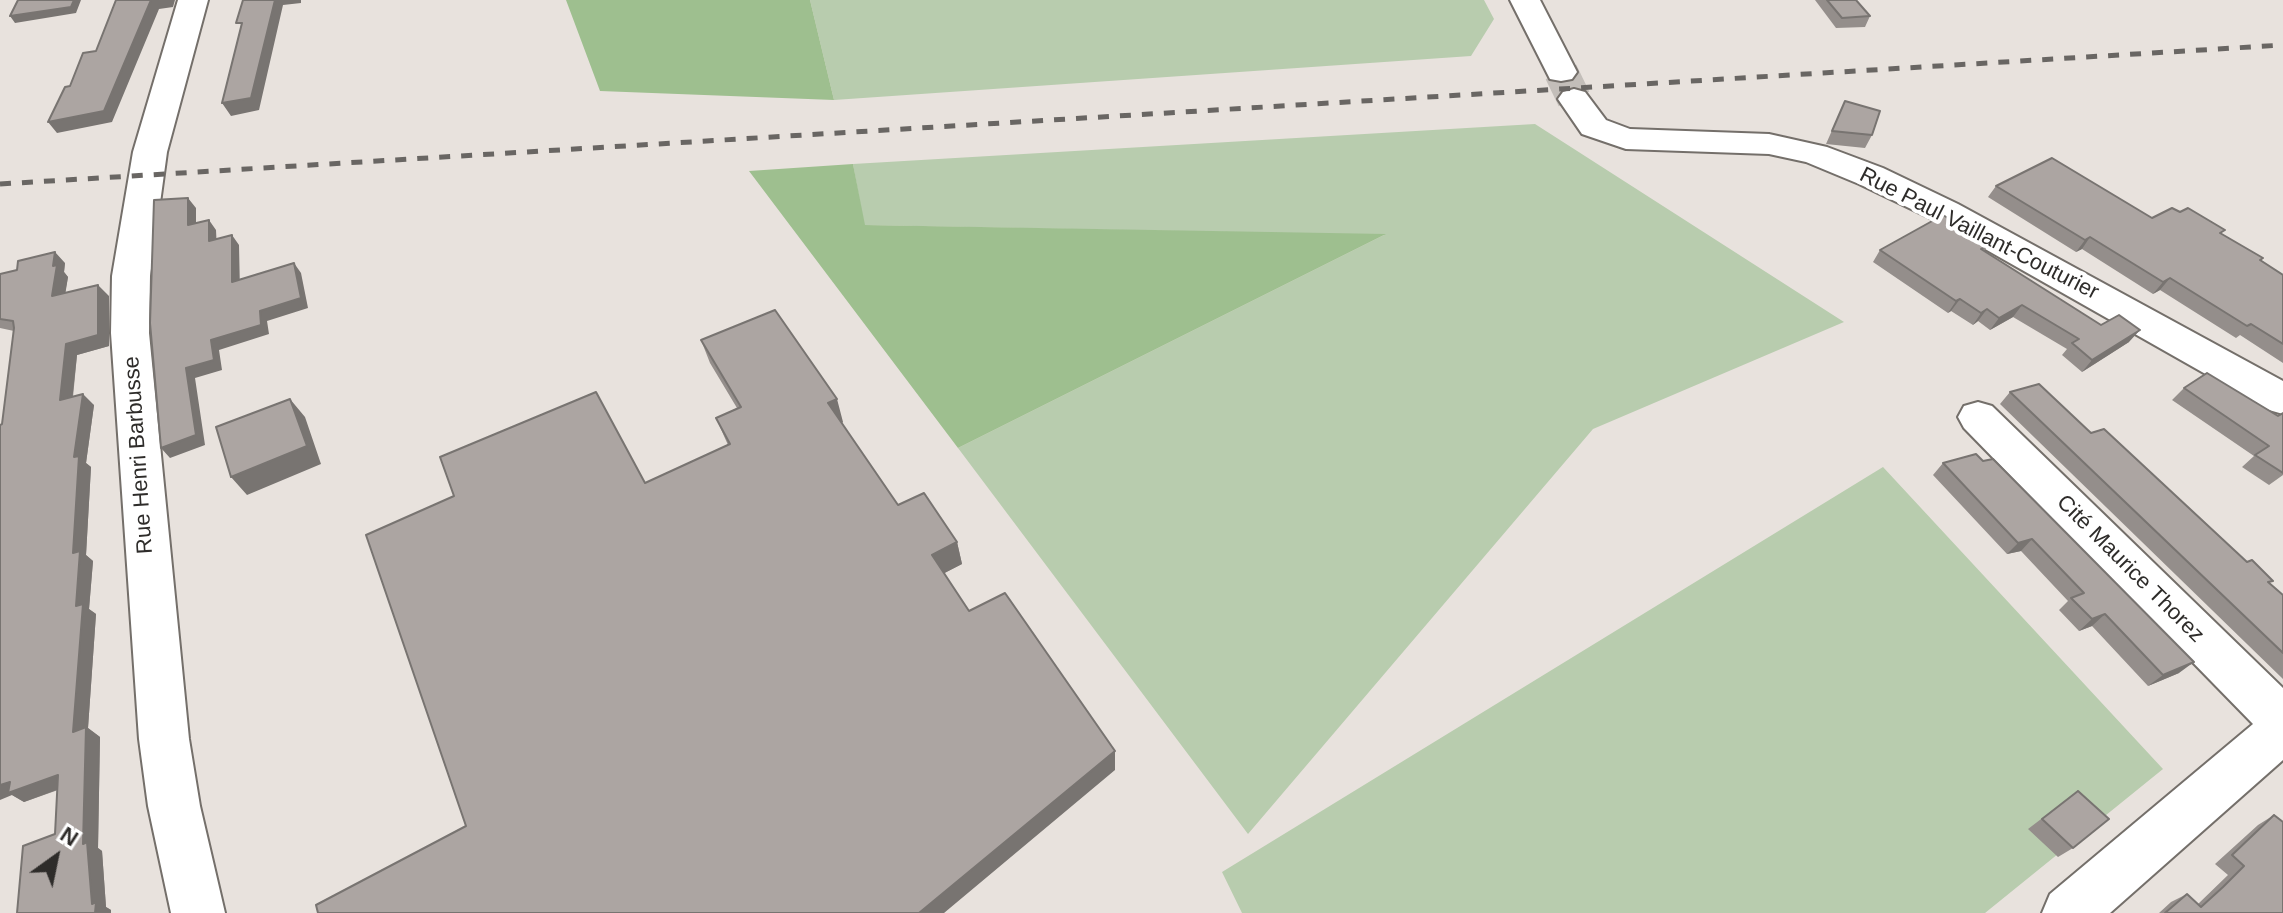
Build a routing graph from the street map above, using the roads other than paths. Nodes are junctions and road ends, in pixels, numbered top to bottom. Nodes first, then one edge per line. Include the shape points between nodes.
1 (193, 0) edge
2 (1525, 0) edge
3 (2283, 399) edge
4 (1978, 417) dead end
5 (2283, 721) edge
6 (2283, 729) edge
7 (198, 913) edge
8 (2069, 913) edge

1 - 7 street, Rue Henri Barbusse via 150,152 131,276 130,333 164,739
2 - 3 street, Rue Paul Vaillant-Couturier via 1594,127 1626,139 1769,144 1860,171 1946,212
4 - 5 street, Cité Maurice Thorez
6 - 8 street

